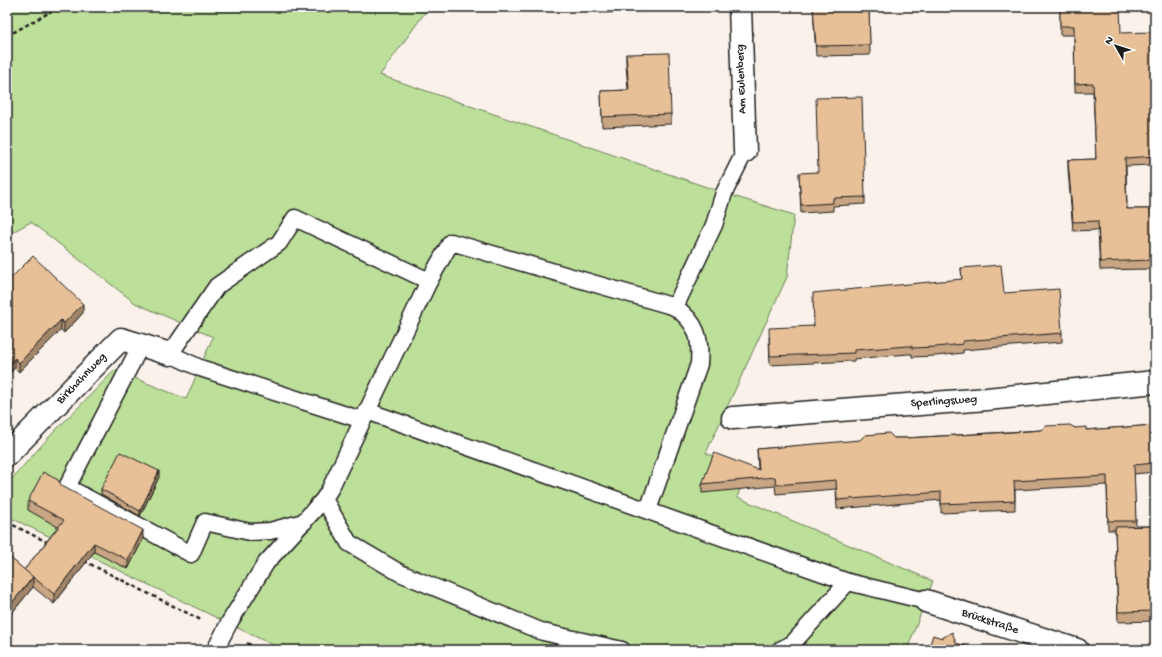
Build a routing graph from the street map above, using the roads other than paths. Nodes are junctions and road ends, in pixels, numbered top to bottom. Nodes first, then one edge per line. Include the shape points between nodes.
1 (740, 7) edge
2 (745, 151) joint
3 (429, 282) junction
4 (675, 307) junction
5 (141, 345) junction
6 (170, 354) junction
7 (1155, 382) edge
8 (365, 416) junction
9 (733, 418) dead end
10 (7, 456) edge
11 (324, 499) junction
12 (648, 510) junction
13 (304, 522) junction
14 (848, 582) junction
15 (926, 601) joint
16 (215, 650) edge
17 (622, 650) edge
18 (780, 650) edge
19 (1077, 650) edge

1 - 2 street, Am Eulenberg
2 - 4 lane via 724,193 714,225
3 - 4 lane via 451,242
3 - 6 lane via 295,218 279,243 217,286
3 - 8 lane
4 - 12 lane via 688,316 694,326 700,350 699,364
5 - 6 street, Birkhahnweg
5 - 10 street, Birkhahnweg via 121,339
5 - 13 lane via 67,487 191,554 206,522 250,532 270,532
6 - 8 lane via 200,368
7 - 9 street, Sperlingsweg via 987,399
8 - 11 lane
8 - 12 lane
11 - 13 lane
11 - 17 lane via 349,543 400,573 543,632
12 - 14 lane
13 - 16 lane via 266,563
14 - 15 lane
14 - 18 lane via 792,644
15 - 19 street, Brückstraße

